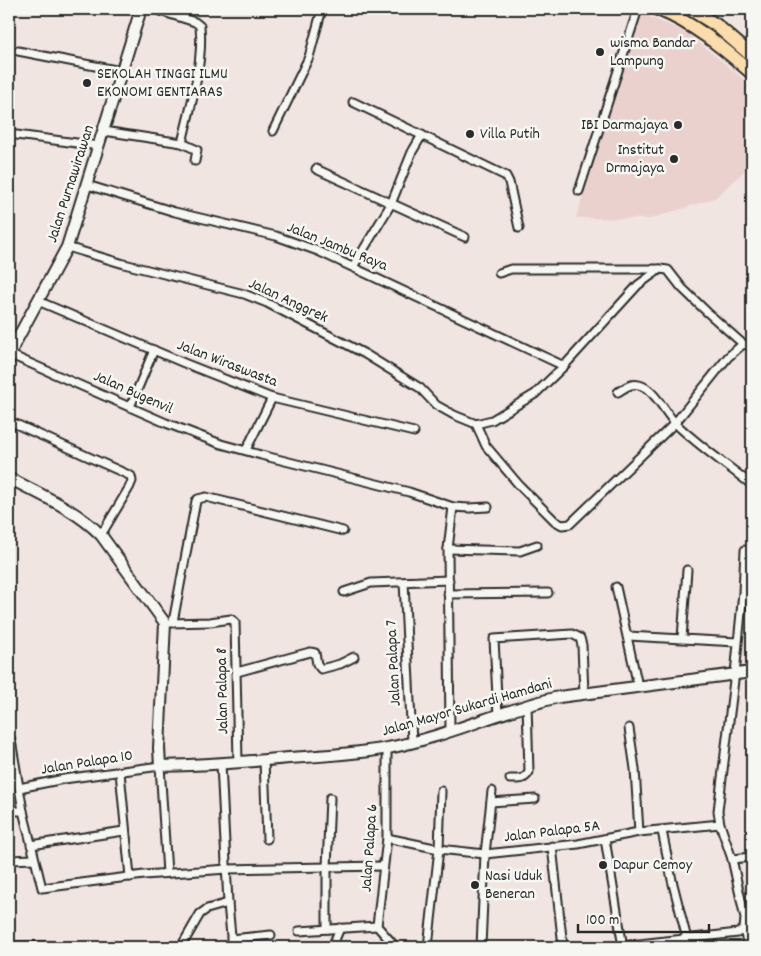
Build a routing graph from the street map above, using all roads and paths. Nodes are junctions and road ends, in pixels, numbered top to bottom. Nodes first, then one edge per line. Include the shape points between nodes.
1 (141, 9) edge
2 (154, 9) edge
3 (322, 9) edge
4 (638, 9) edge
5 (658, 9) edge
6 (690, 9) edge
7 (18, 51) dead end
8 (752, 56) edge
9 (121, 71) junction
10 (752, 73) edge
11 (353, 102) dead end
12 (104, 131) junction
13 (274, 131) dead end
14 (9, 134) edge
15 (422, 136) junction
16 (182, 143) junction
17 (99, 146) junction
18 (195, 161) dead end
19 (316, 169) dead end
20 (87, 185) junction
21 (579, 191) dead end
22 (390, 204) junction
23 (519, 228) dead end
24 (466, 237) dead end
25 (68, 247) junction
26 (353, 267) junction
27 (660, 269) junction
28 (499, 273) dead end
29 (38, 301) junction
30 (743, 344) junction
31 (752, 346) edge
32 (154, 350) junction
33 (11, 351) edge
34 (564, 366) junction
35 (618, 392) dead end
36 (272, 398) junction
37 (130, 407) junction
38 (9, 421) edge
39 (676, 423) junction
40 (476, 424) junction
41 (414, 432) dead end
42 (246, 450) junction
43 (9, 478) edge
44 (752, 485) edge
45 (453, 507) junction
46 (488, 507) dead end
47 (343, 531) dead end
48 (101, 535) junction
49 (537, 545) dead end
50 (448, 549) junction
51 (745, 550) dead end
52 (687, 570) dead end
53 (449, 580) junction
54 (404, 582) junction
55 (616, 587) dead end
56 (752, 590) edge
57 (344, 592) dead end
58 (743, 592) junction
59 (548, 593) dead end
60 (448, 594) junction
61 (169, 623) junction
62 (628, 636) junction
63 (682, 638) junction
64 (737, 642) junction
65 (354, 657) dead end
66 (237, 672) junction
67 (752, 672) edge
68 (734, 675) junction
69 (638, 686) junction
70 (584, 693) junction
71 (527, 704) junction
72 (498, 716) junction
73 (629, 728) dead end
74 (450, 732) junction
75 (12, 740) dead end
76 (412, 742) junction
77 (387, 748) junction
78 (264, 760) junction
79 (238, 762) junction
80 (221, 764) junction
81 (160, 766) junction
82 (120, 772) junction
83 (510, 779) dead end
84 (19, 788) junction
85 (441, 791) dead end
86 (492, 791) dead end
87 (330, 798) dead end
88 (535, 799) dead end
89 (491, 802) junction
90 (9, 811) edge
91 (23, 811) junction
92 (720, 824) junction
93 (124, 831) junction
94 (662, 831) junction
95 (639, 832) junction
96 (387, 838) junction
97 (267, 839) dead end
98 (605, 839) junction
99 (31, 845) junction
100 (552, 846) junction
101 (440, 849) junction
102 (485, 854) junction
103 (752, 857) edge
104 (34, 859) junction
105 (732, 859) junction
106 (9, 860) edge
107 (383, 866) junction
108 (327, 867) junction
109 (227, 869) junction
110 (167, 874) junction
111 (130, 877) junction
112 (228, 903) junction
113 (377, 926) junction
114 (340, 928) junction
115 (744, 928) junction
116 (327, 929) junction
117 (299, 931) dead end
118 (271, 935) dead end
119 (231, 939) junction
120 (687, 939) junction
121 (14, 946) edge
122 (57, 946) edge
123 (393, 946) edge
124 (181, 947) edge
125 (232, 947) edge
126 (332, 947) edge
127 (428, 947) edge
128 (481, 947) edge
129 (563, 947) edge
130 (625, 947) edge
131 (688, 947) edge
132 (748, 947) edge

1 - 9 street, Jalan Purnawirawan
2 - 16 street via 200,26 198,64
3 - 13 street via 309,57
4 - 21 street
5 - 10 highway via 701,31
6 - 8 highway via 716,25
7 - 9 street
9 - 12 street, Jalan Purnawirawan
11 - 15 street
12 - 16 street
12 - 17 street, Jalan Purnawirawan
14 - 17 street
15 - 22 street
15 - 23 street via 506,176
16 - 18 street via 197,150
17 - 20 street, Jalan Purnawirawan
19 - 22 street
20 - 25 street, Jalan Purnawirawan
20 - 26 street, Jalan Jambu Raya via 175,212 276,236
22 - 24 street
22 - 26 street
25 - 29 street, Jalan Purnawirawan
25 - 40 street, Jalan Anggrek via 267,303 365,354 420,388 436,405
26 - 34 street, Jalan Jambu Raya
27 - 28 street via 511,268
27 - 30 street via 668,270 682,288
27 - 34 street via 638,285
29 - 32 street, Jalan Wiraswasta
29 - 33 street, Jalan Purnawirawan
30 - 31 street
30 - 39 street via 724,361
32 - 36 street, Jalan Wiraswasta
32 - 37 street
33 - 37 street, Jalan Bugenvil
34 - 40 street via 535,394 492,420
35 - 39 street via 629,385 640,385 655,397
36 - 41 street, Jalan Wiraswasta
36 - 42 street
37 - 42 street, Jalan Bugenvil via 196,435
38 - 48 street via 131,476 129,488
39 - 40 street via 570,524 562,525 519,485 486,446
39 - 44 street
42 - 45 street, Jalan Bugenvil via 409,492
43 - 48 street via 81,517
45 - 46 street, Jalan Bugenvil
45 - 50 street
47 - 61 street via 206,497 198,499
48 - 61 street
49 - 50 street via 520,551
50 - 53 street
51 - 58 street
52 - 63 street
53 - 54 street
53 - 60 street
54 - 57 street via 370,583
54 - 76 street, Jalan Palapa 7
55 - 62 street
56 - 58 street
58 - 64 street
59 - 60 street
60 - 74 street
61 - 66 street, Jalan Palapa 8 via 234,620
61 - 81 street
62 - 63 street
62 - 69 street
63 - 64 street
64 - 68 street
65 - 66 street via 321,669 315,653 310,652
66 - 79 street, Jalan Palapa 8
67 - 68 street, Jalan Mayor Sukardi Hamdani
68 - 69 street, Jalan Mayor Sukardi Hamdani
68 - 92 street via 718,812
69 - 70 street, Jalan Mayor Sukardi Hamdani
70 - 71 street, Jalan Mayor Sukardi Hamdani
70 - 72 street via 580,638 572,634 494,640
71 - 72 street, Jalan Mayor Sukardi Hamdani
71 - 83 street via 529,772 524,779
72 - 74 street, Jalan Mayor Sukardi Hamdani
73 - 95 street
74 - 76 street, Jalan Mayor Sukardi Hamdani
75 - 84 street
76 - 77 street, Jalan Mayor Sukardi Hamdani
77 - 78 street, Jalan Mayor Sukardi Hamdani
77 - 96 street, Jalan Palapa 6
78 - 79 street, Jalan Mayor Sukardi Hamdani
78 - 97 street
79 - 80 street, Jalan Mayor Sukardi Hamdani
80 - 81 street, Jalan Mayor Sukardi Hamdani
80 - 109 street
81 - 82 street, Jalan Palapa 10
81 - 110 street
82 - 84 street, Jalan Palapa 10
82 - 93 street
84 - 91 street
85 - 101 street
86 - 89 street
87 - 108 street
88 - 89 street
89 - 102 street
90 - 91 street
91 - 99 street
92 - 94 street, Jalan Palapa 5A
92 - 105 street
93 - 99 street
93 - 111 street
94 - 95 street, Jalan Palapa 5A
94 - 120 street
95 - 98 street, Jalan Palapa 5A
96 - 101 street, Jalan Palapa 5A
96 - 107 street, Jalan Palapa 6
98 - 100 street, Jalan Palapa 5A
98 - 130 street
99 - 104 street
100 - 102 street, Jalan Palapa 5A
100 - 129 street
101 - 102 street, Jalan Palapa 5A
101 - 127 street
102 - 128 street
103 - 105 street
104 - 106 street
104 - 111 street via 42,888
105 - 115 street via 746,918
107 - 108 street
107 - 113 street, Jalan Palapa 6
108 - 109 street
108 - 116 street
109 - 110 street
109 - 112 street
110 - 111 street
112 - 119 street
112 - 124 street via 200,914
113 - 114 street
113 - 123 street
114 - 116 street
114 - 126 street
115 - 120 street via 738,933
115 - 132 street
116 - 117 street
118 - 119 street
119 - 125 street
120 - 130 street
120 - 131 street
121 - 122 street

